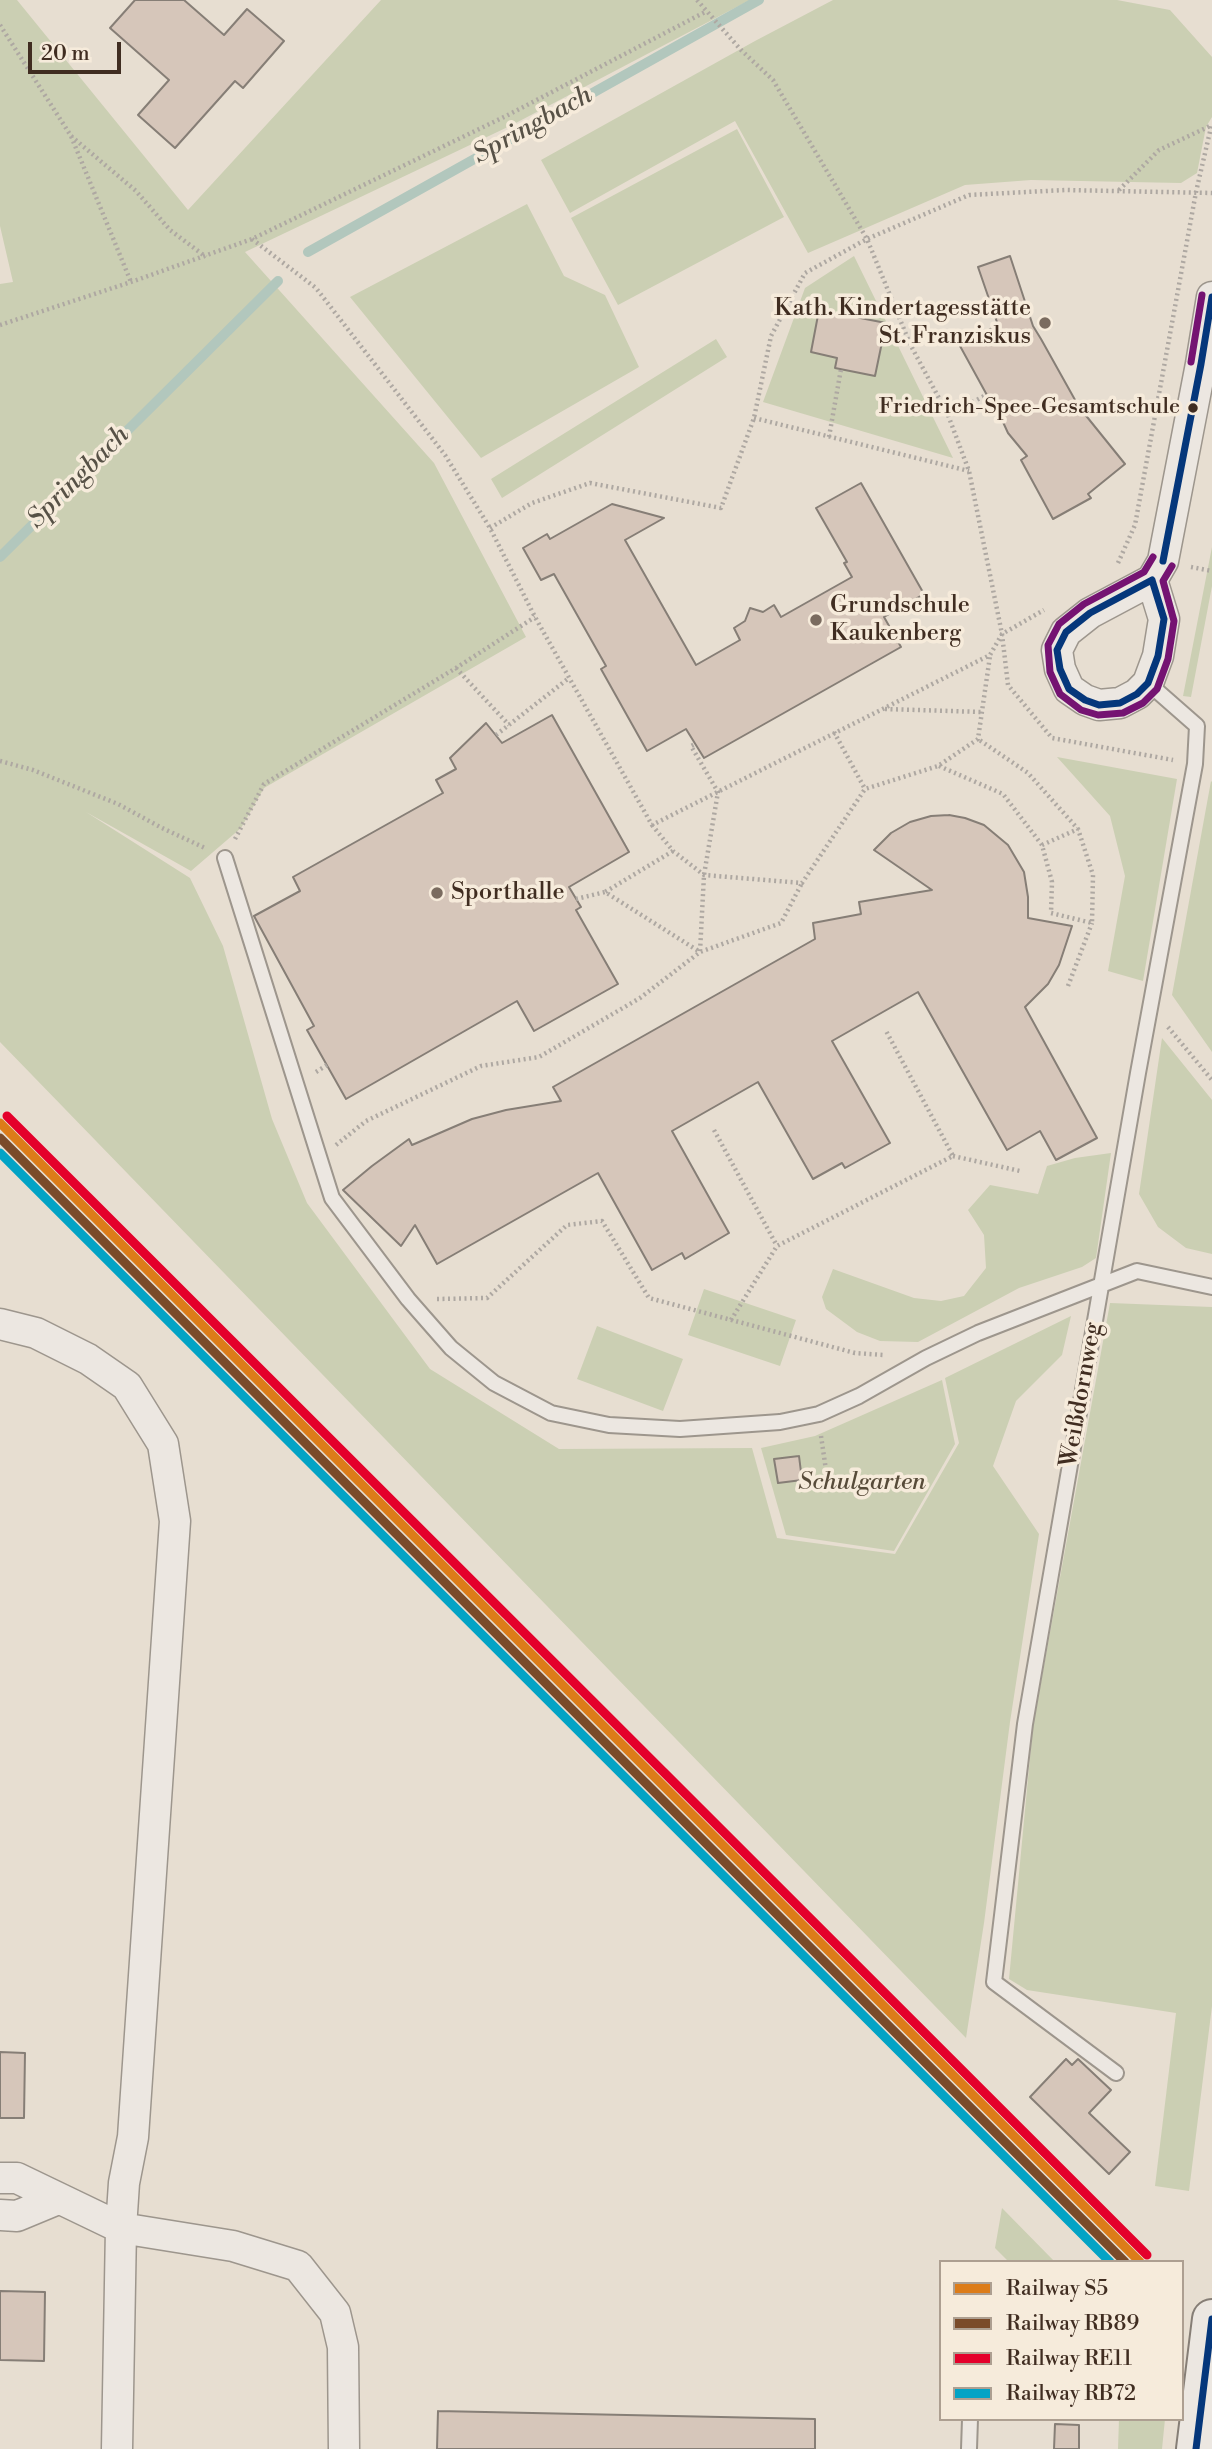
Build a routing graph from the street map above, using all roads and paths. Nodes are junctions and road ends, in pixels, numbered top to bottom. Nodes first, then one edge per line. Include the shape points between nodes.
1 (697, 0) edge
2 (707, 11) junction
3 (0, 25) edge
4 (1211, 125) edge
5 (71, 136) junction
6 (1118, 191) junction
7 (1196, 192) junction
8 (1212, 193) edge
9 (252, 239) junction
10 (867, 239) junction
11 (206, 257) junction
12 (131, 282) junction
13 (1212, 297) edge
14 (0, 325) edge
15 (841, 369) dead end
16 (986, 395) dead end
17 (948, 415) junction
18 (754, 418) junction
19 (829, 436) junction
20 (969, 471) junction
21 (489, 528) junction
22 (1116, 569) dead end
23 (1152, 580) junction
24 (1047, 608) dead end
25 (535, 617) junction
26 (1002, 634) junction
27 (990, 655) junction
28 (456, 668) junction
29 (569, 678) junction
30 (1148, 682) junction
31 (881, 709) junction
32 (982, 712) junction
33 (509, 724) junction
34 (834, 732) junction
35 (496, 734) dead end
36 (978, 739) junction
37 (695, 744) dead end
38 (0, 761) edge
39 (1195, 764) junction
40 (938, 766) junction
41 (865, 789) junction
42 (718, 792) junction
43 (652, 825) junction
44 (1078, 829) junction
45 (1042, 845) junction
46 (673, 851) junction
47 (225, 858) junction
48 (704, 875) junction
49 (802, 883) junction
50 (605, 892) junction
51 (576, 899) dead end
52 (1092, 923) junction
53 (701, 952) junction
54 (1068, 986) dead end
55 (1151, 1007) junction
56 (884, 1029) dead end
57 (1212, 1080) edge
58 (714, 1130) dead end
59 (953, 1156) junction
60 (318, 1159) junction
61 (1020, 1171) dead end
62 (777, 1246) junction
63 (1101, 1285) junction
64 (1212, 1287) edge
65 (408, 1299) junction
66 (732, 1320) junction
67 (0, 1324) edge
68 (926, 1357) junction
69 (819, 1414) junction
70 (826, 1470) dead end
71 (1116, 2073) dead end
72 (0, 2178) edge
73 (58, 2199) junction
74 (0, 2216) edge
75 (121, 2228) junction
76 (1212, 2319) edge
77 (970, 2421) edge
78 (1197, 2445) edge
79 (117, 2449) edge
80 (344, 2449) edge
81 (969, 2449) edge

1 - 2 path
2 - 9 path via 506,116
2 - 10 path via 773,80
3 - 5 path
4 - 6 path via 1158,150
4 - 7 path
5 - 11 path via 136,191 170,230
5 - 12 path
6 - 7 path
6 - 10 path via 969,195
7 - 8 path
7 - 22 path via 1135,525
9 - 11 path
9 - 21 path via 316,288 445,455
10 - 17 path via 910,344
10 - 18 path via 805,273 771,336
11 - 12 path
12 - 14 path
13 - 23 street via 1163,561
15 - 19 path
16 - 17 path
17 - 20 path
18 - 19 path
18 - 21 path via 721,508 590,483 532,503
19 - 20 path
20 - 26 path
21 - 25 path
23 - 30 street via 1164,619
23 - 30 street via 1090,613 1066,632 1057,650 1069,689 1085,701 1120,703
24 - 26 path
25 - 28 path
25 - 29 path
26 - 27 path
26 - 39 path via 1008,685 1052,738
27 - 31 path
27 - 32 path
28 - 33 path
28 - 47 path via 264,784
29 - 33 path
29 - 43 path
30 - 39 lane, Weißdornweg via 1197,726
31 - 32 path
31 - 34 path
32 - 36 path
33 - 35 path
34 - 41 path
34 - 42 path
36 - 40 path
36 - 44 path via 1028,773
37 - 42 path via 691,746
38 - 47 path via 118,804
39 - 55 lane, Weißdornweg
40 - 41 path
40 - 45 path via 1003,794
41 - 49 path
42 - 43 path
42 - 48 path
43 - 46 path
44 - 45 path
44 - 52 path via 1093,875
45 - 52 path via 1052,882 1051,913
46 - 48 path
46 - 50 path
47 - 60 lane
48 - 49 path
48 - 53 path
49 - 53 path via 781,923
50 - 51 path
50 - 53 path
52 - 54 path
53 - 60 path via 640,998 539,1057 481,1066 366,1121
55 - 57 path
55 - 63 lane, Weißdornweg
56 - 59 path
58 - 62 path
59 - 61 path
59 - 62 path
60 - 65 lane via 332,1198
62 - 66 path
63 - 64 lane via 1137,1271
63 - 68 lane
63 - 71 lane, Weißdornweg via 1025,1724 994,1982
65 - 66 path via 487,1298 567,1225 602,1221 649,1297
65 - 69 lane via 451,1348 494,1383 551,1413 609,1425 680,1430
66 - 68 path via 855,1353
67 - 75 street via 36,1333 88,1359 127,1386 163,1444 175,1521 133,2137
68 - 69 lane
69 - 70 path
72 - 73 street via 17,2178
73 - 74 street via 17,2216
73 - 75 street
75 - 79 street
75 - 80 street via 233,2246 298,2266 335,2313 343,2347
76 - 78 main road
77 - 81 lane

